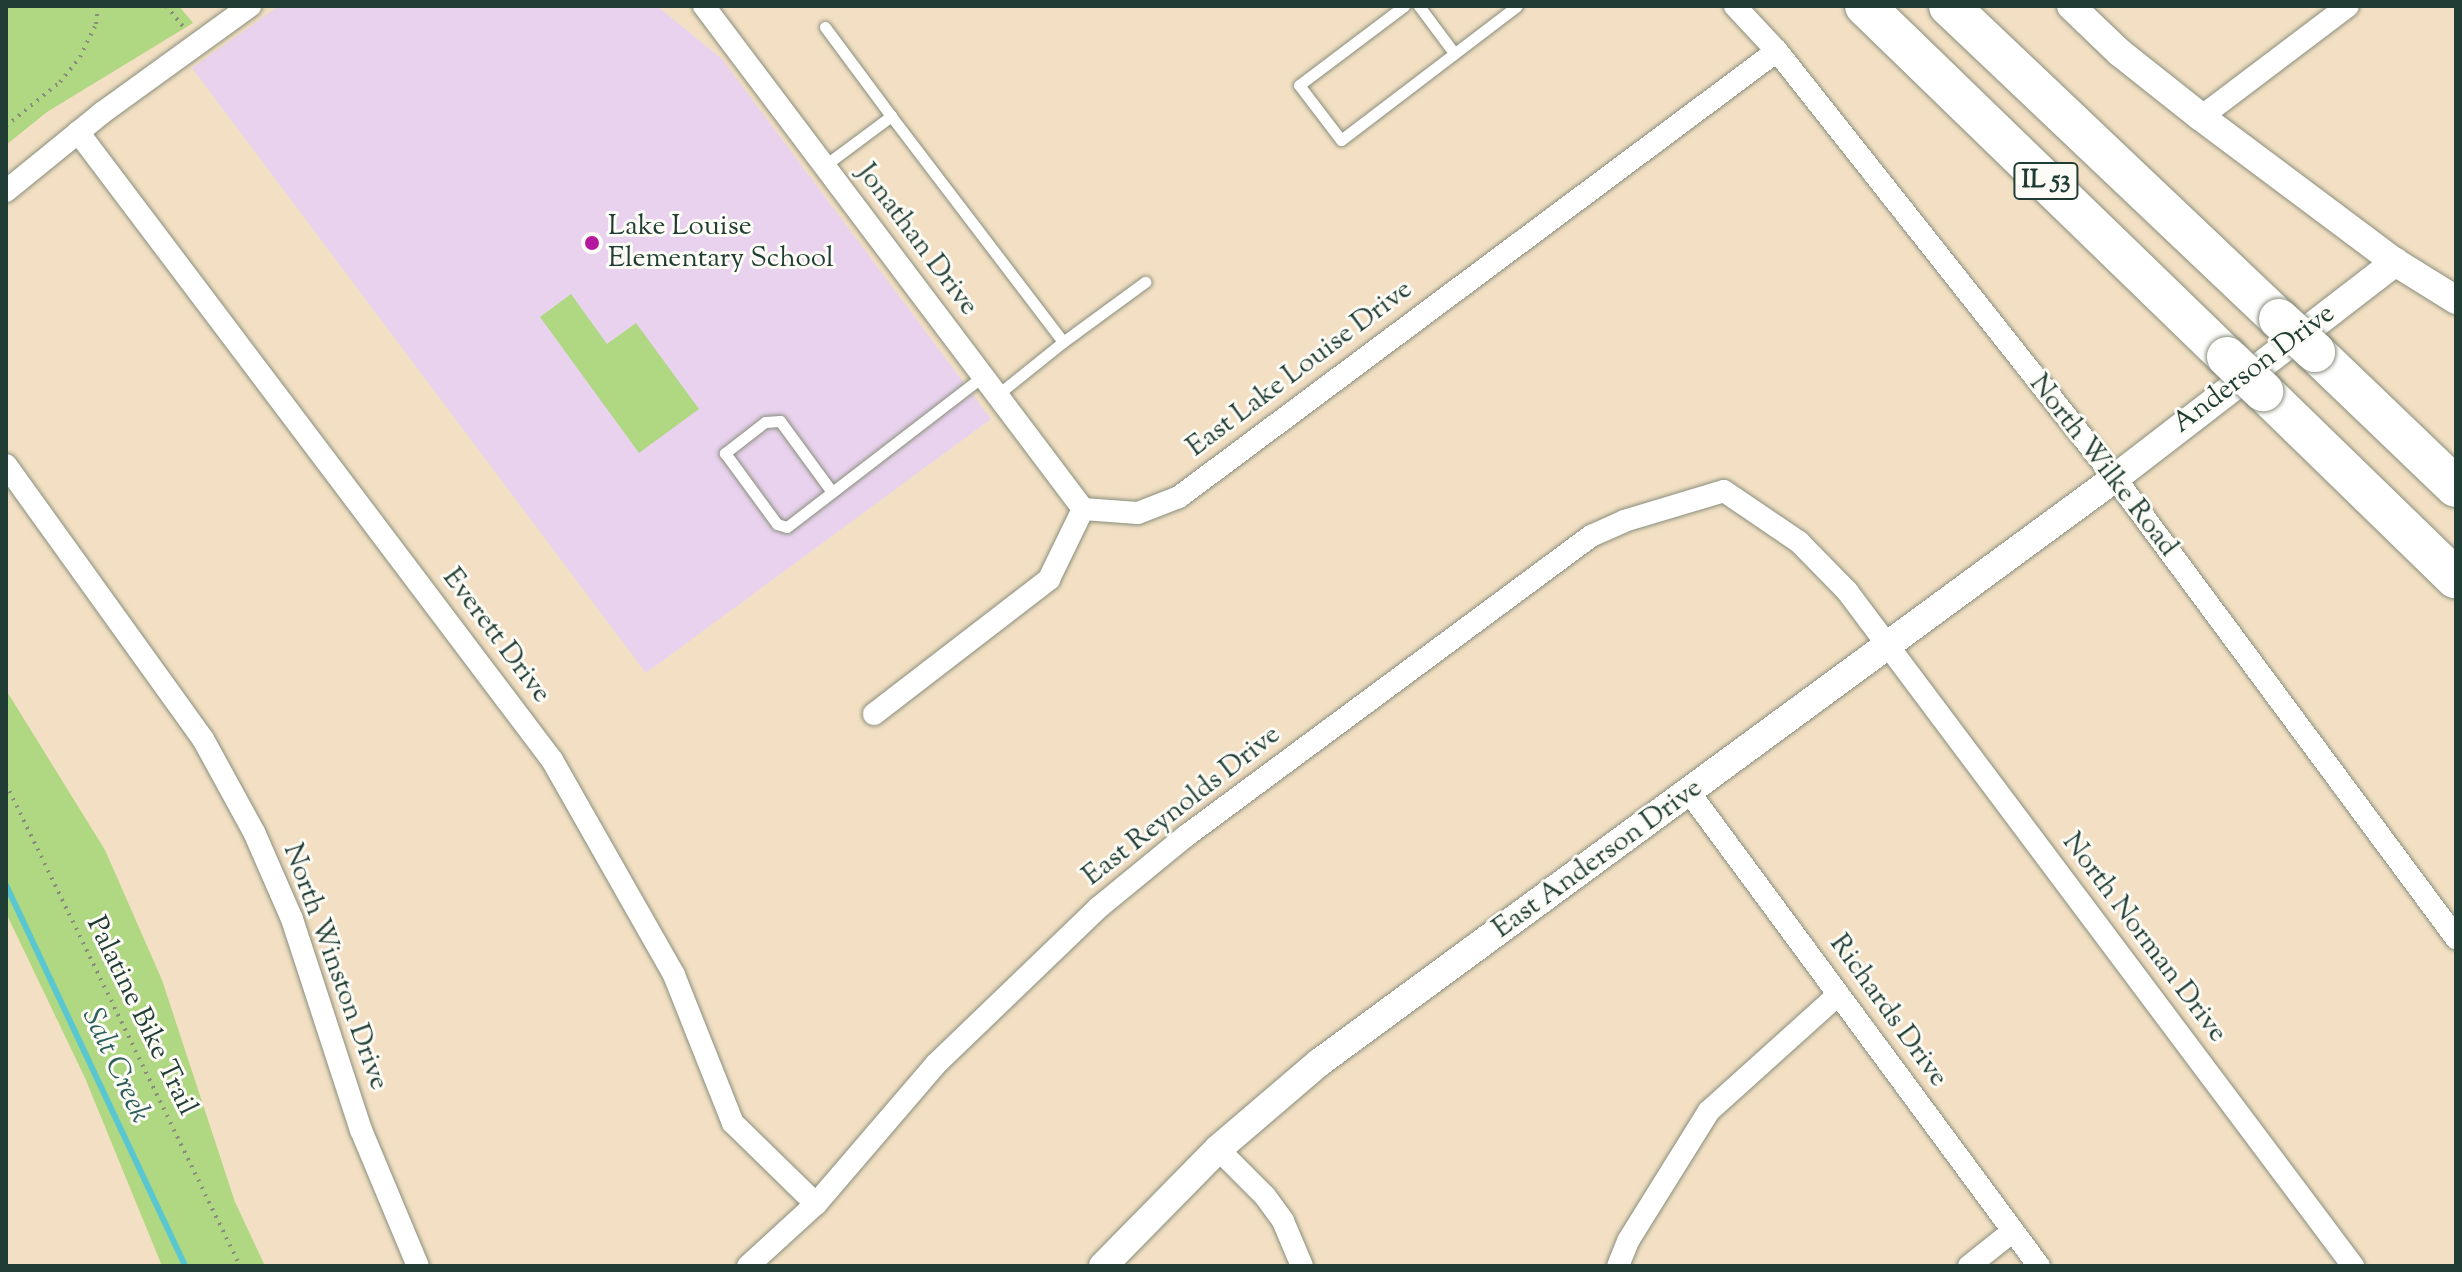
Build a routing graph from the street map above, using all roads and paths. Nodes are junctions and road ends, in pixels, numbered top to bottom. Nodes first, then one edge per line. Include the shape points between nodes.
1 (98, 6) edge
2 (166, 6) edge
3 (250, 6) edge
4 (704, 6) edge
5 (1404, 6) edge
6 (1419, 6) edge
7 (1517, 6) edge
8 (1735, 6) edge
9 (1865, 6) edge
10 (1949, 6) edge
11 (2348, 6) edge
12 (2073, 7) edge
13 (825, 27) dead end
14 (197, 43) junction
15 (1777, 51) junction
16 (1454, 53) junction
17 (891, 116) junction
18 (2201, 117) junction
19 (6, 126) edge
20 (78, 132) junction
21 (824, 166) junction
22 (6, 191) edge
23 (2395, 262) junction
24 (1145, 282) dead end
25 (2456, 300) edge
26 (1063, 342) junction
27 (983, 376) junction
28 (997, 395) junction
29 (6, 465) edge
30 (2115, 478) junction
31 (2456, 487) edge
32 (1724, 491) joint
33 (832, 492) junction
34 (1083, 509) junction
35 (2456, 579) edge
36 (1888, 646) junction
37 (874, 714) dead end
38 (6, 784) edge
39 (1689, 792) junction
40 (2456, 938) edge
41 (1838, 995) junction
42 (1218, 1149) junction
43 (816, 1204) junction
44 (2013, 1231) junction
45 (240, 1266) edge
46 (418, 1266) edge
47 (748, 1266) edge
48 (1103, 1266) edge
49 (1302, 1266) edge
50 (1618, 1266) edge
51 (1969, 1266) edge
52 (2039, 1266) edge
53 (2353, 1266) edge

1 - 19 path via 96,24 80,57 60,82
2 - 14 path
3 - 14 street
4 - 21 street, Jonathan Drive
5 - 16 lane via 1299,85 1341,140
6 - 16 lane
7 - 16 lane
8 - 15 street, North Wilke Road
9 - 35 highway, IL 53, bridge
10 - 31 highway, IL 53, bridge
11 - 18 street
12 - 18 street via 2119,52
13 - 17 lane
14 - 20 street
15 - 30 street, North Wilke Road
15 - 34 street, East Lake Louise Drive via 1170,503 1138,513
17 - 21 lane
17 - 26 lane
18 - 23 street
20 - 22 street
20 - 43 street, Everett Drive via 552,760 674,975 733,1123
21 - 27 street, Jonathan Drive
23 - 25 street
23 - 30 street, Anderson Drive
24 - 26 lane
26 - 28 lane
27 - 28 street, Jonathan Drive
27 - 33 lane
28 - 34 street, Jonathan Drive
29 - 46 street, North Winston Drive via 203,739 254,832 292,919 361,1130
30 - 36 street, East Anderson Drive
30 - 40 street, North Wilke Road
32 - 36 street, North Norman Drive via 1821,562
32 - 43 street, East Reynolds Drive via 1591,536 1186,836 1098,908 936,1064
33 - 33 lane via 780,421 765,422 725,453 782,527
34 - 37 street via 1049,579
36 - 39 street, East Anderson Drive
36 - 53 street, North Norman Drive
38 - 45 path, Palatine Bike Trail
39 - 41 street, Richards Drive
39 - 42 street, East Anderson Drive via 1320,1062
41 - 44 street, Richards Drive
41 - 50 street via 1709,1111 1628,1241
42 - 48 street, East Anderson Drive
42 - 49 street via 1283,1221
43 - 47 street, East Reynolds Drive
44 - 51 street
44 - 52 street, Richards Drive

